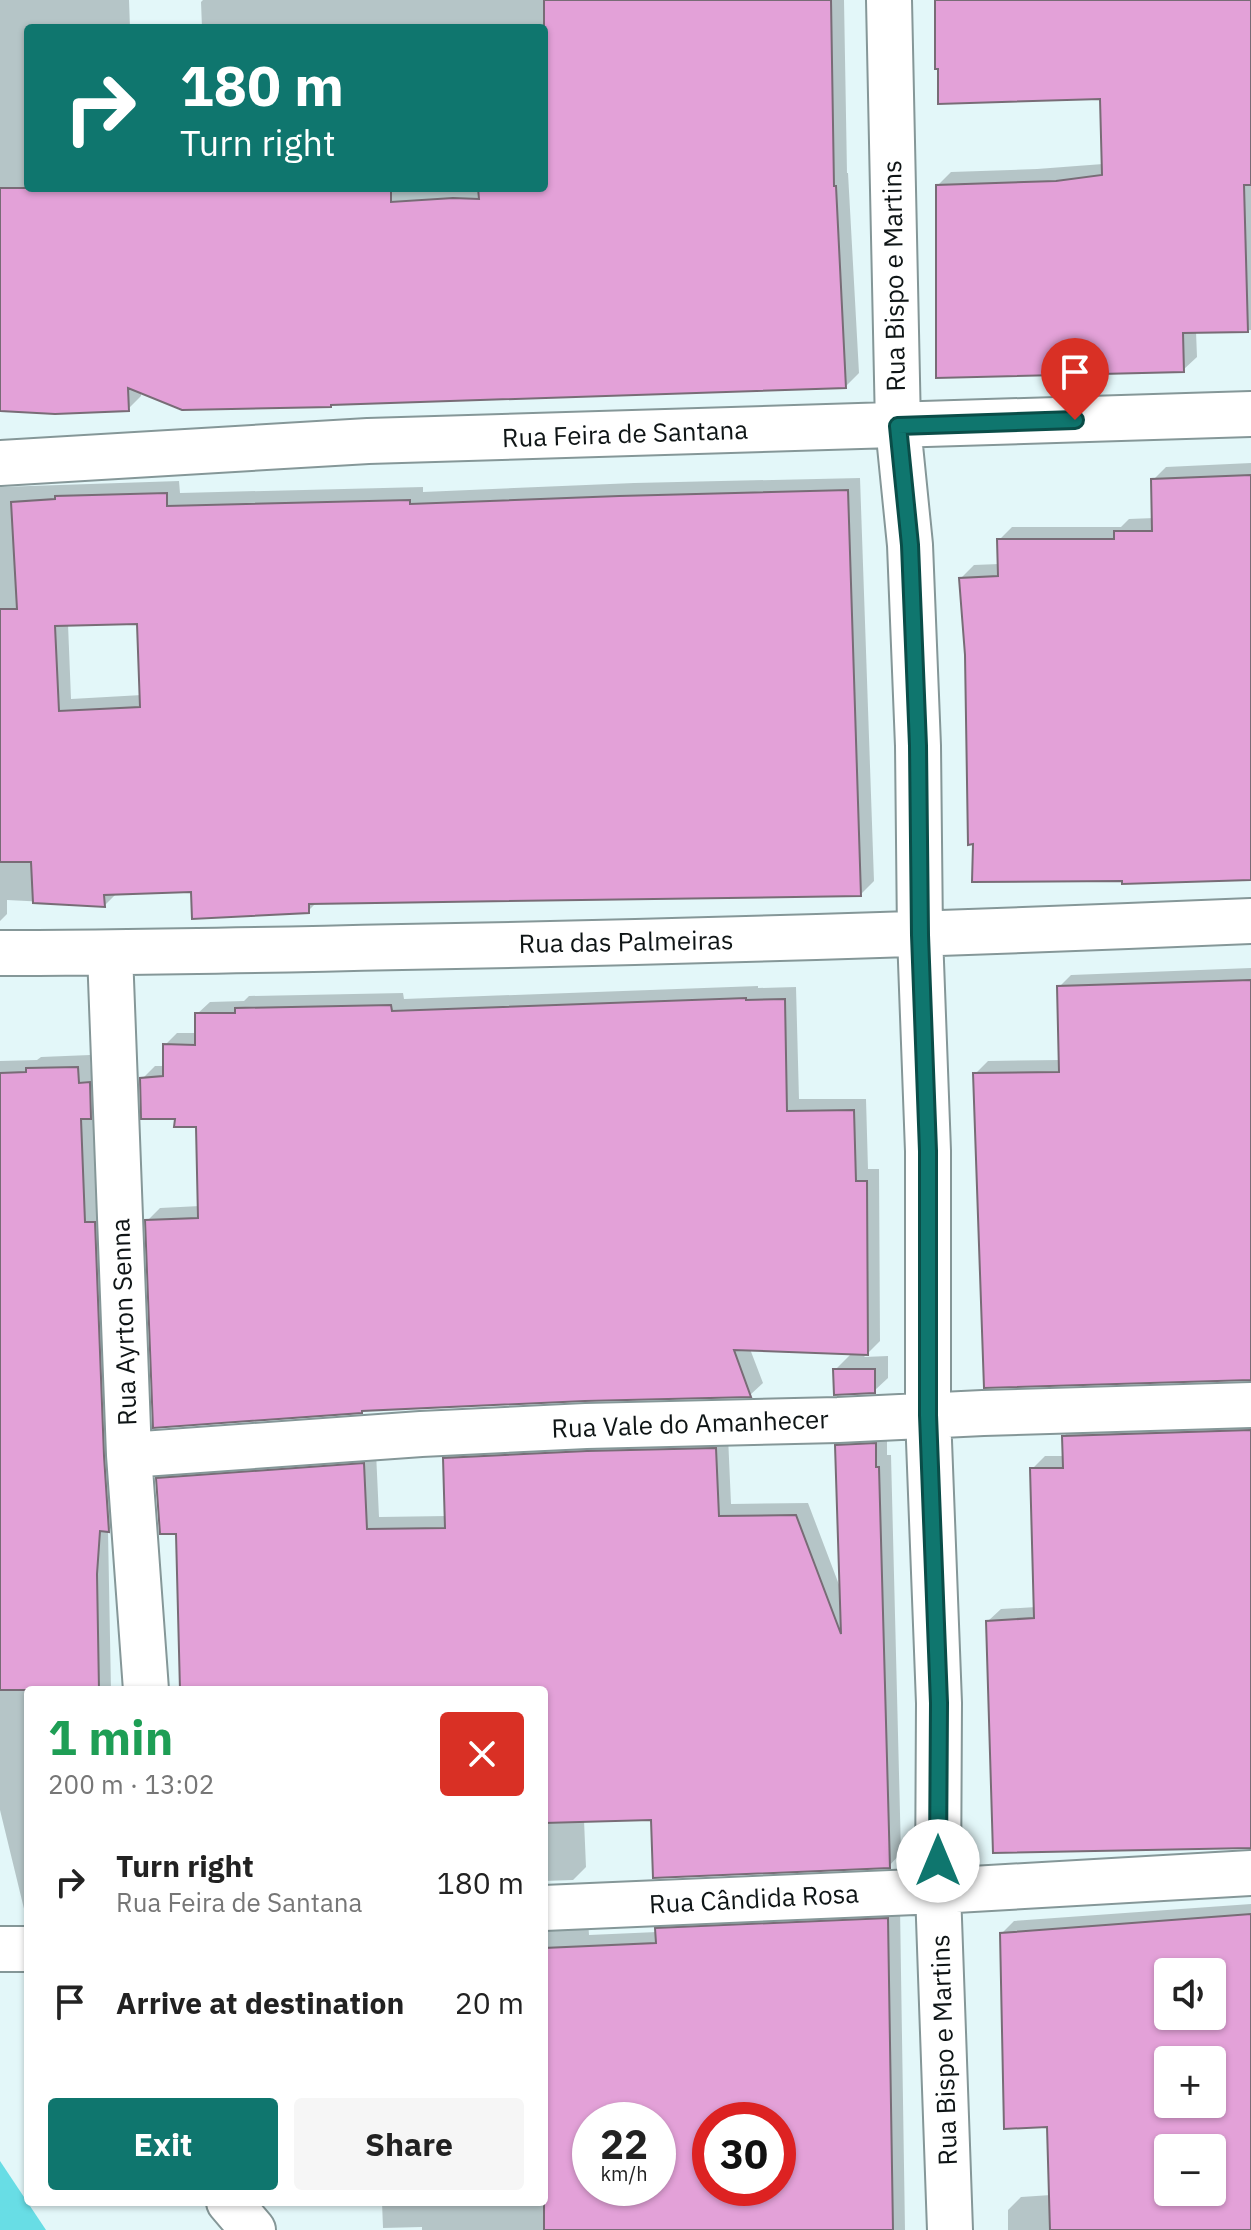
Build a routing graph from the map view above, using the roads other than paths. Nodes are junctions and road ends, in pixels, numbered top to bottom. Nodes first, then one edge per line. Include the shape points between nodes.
1 (889, 0) edge
2 (1251, 414) edge
3 (898, 426) junction
4 (0, 463) edge
5 (1251, 921) edge
6 (920, 935) junction
7 (0, 953) edge
8 (110, 953) junction
9 (1251, 1405) edge
10 (928, 1415) junction
11 (129, 1455) junction
12 (146, 1686) edge
13 (1251, 1873) edge
14 (938, 1891) junction
15 (548, 1908) edge
16 (0, 1949) edge
17 (24, 1949) edge
18 (232, 2206) edge
19 (253, 2230) edge
20 (950, 2230) edge

1 - 3 street, Rua Bispo e Martins
2 - 3 street, Rua Feira de Santana
3 - 4 street, Rua Feira de Santana via 368,441
3 - 6 street, Rua Bispo e Martins via 910,545
5 - 6 street, Rua das Palmeiras
6 - 8 street, Rua das Palmeiras
6 - 10 street, Rua Bispo e Martins via 928,1151
7 - 8 street, Rua das Palmeiras
8 - 11 street, Rua Ayrton Senna
9 - 10 street, Rua Vale do Amanhecer
10 - 11 street, Rua Vale do Amanhecer via 421,1434
10 - 14 street, Rua Bispo e Martins via 939,1703
11 - 12 street, Rua Ayrton Senna
13 - 14 street, Rua Cândida Rosa
14 - 15 street, Rua Cândida Rosa
14 - 20 street, Rua Bispo e Martins
16 - 17 street
18 - 19 street

